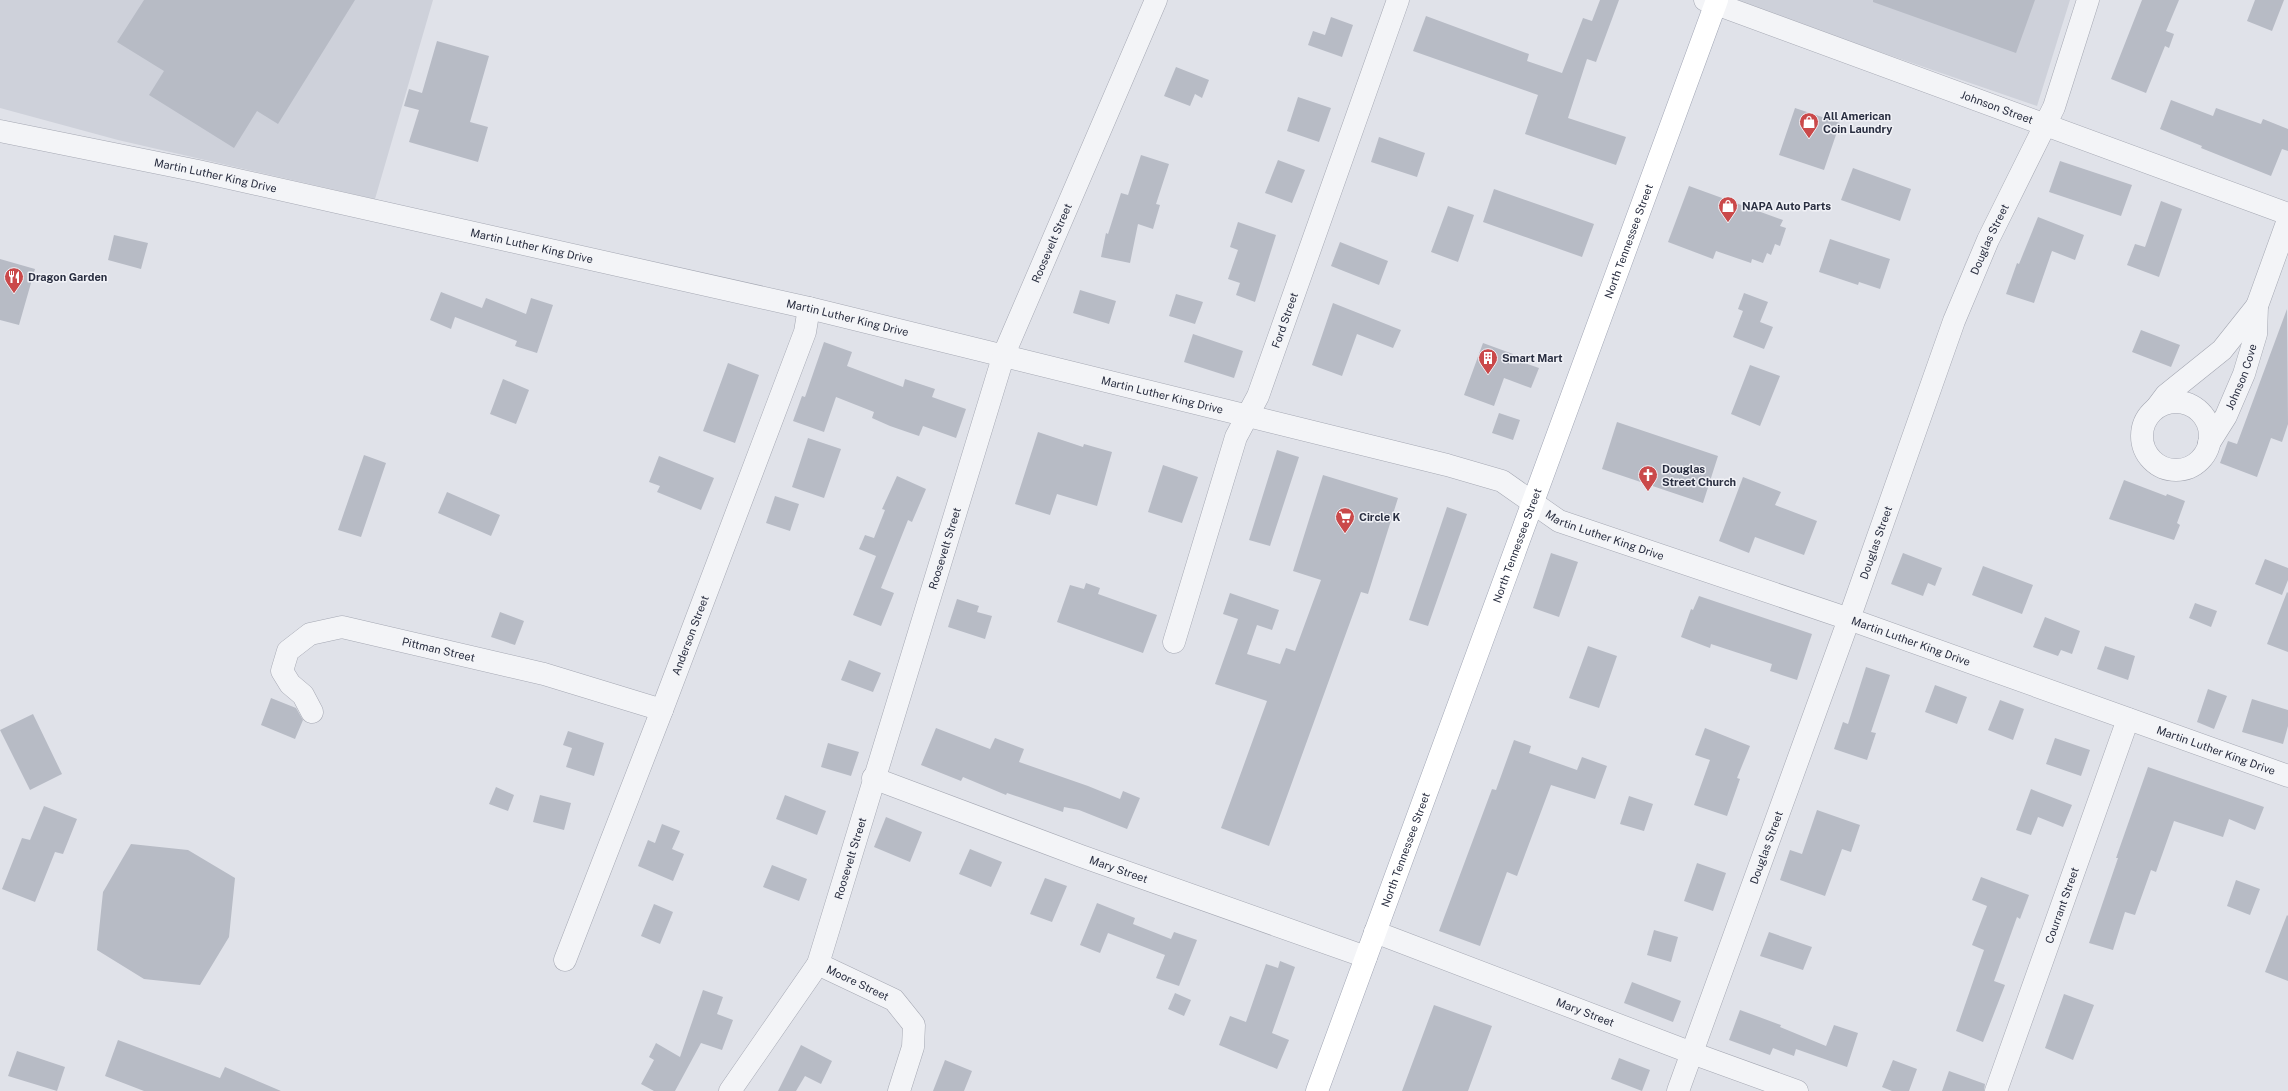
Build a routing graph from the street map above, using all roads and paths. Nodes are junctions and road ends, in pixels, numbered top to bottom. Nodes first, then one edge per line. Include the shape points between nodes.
1 (1156, 0) edge
2 (1398, 0) edge
3 (2088, 0) edge
4 (1713, 1) edge
5 (2046, 126) junction
6 (0, 131) edge
7 (2288, 214) edge
8 (2288, 220) edge
9 (2257, 306) junction
10 (810, 308) junction
11 (1004, 354) junction
12 (2157, 407) junction
13 (1248, 415) junction
14 (2209, 443) junction
15 (1533, 504) junction
16 (1849, 619) junction
17 (1174, 642) dead end
18 (662, 710) junction
19 (312, 712) dead end
20 (2128, 719) junction
21 (2288, 776) edge
22 (873, 778) junction
23 (1375, 932) junction
24 (1366, 958) junction
25 (565, 960) dead end
26 (818, 964) junction
27 (1692, 1053) junction
28 (730, 1091) edge
29 (900, 1091) edge
30 (1317, 1091) edge
31 (1678, 1091) edge
32 (1797, 1091) edge
33 (1996, 1091) edge

1 - 11 street, Roosevelt Street
2 - 13 street, Ford Street via 1258,396
3 - 5 street, Douglas Street
4 - 5 street, Johnson Street
4 - 15 main road, North Tennessee Street
5 - 7 street, Johnson Street
5 - 16 street, Douglas Street via 1968,284
6 - 10 street, Martin Luther King Drive via 205,173
8 - 9 street, Johnson Cove
9 - 12 street, Johnson Cove via 2222,350 2166,395
9 - 14 street, Johnson Cove via 2256,334 2244,374 2226,416
10 - 11 street, Martin Luther King Drive
10 - 18 street, Anderson Street via 805,332
11 - 13 street, Martin Luther King Drive
11 - 22 street, Roosevelt Street
12 - 14 street via 2170,402 2183,402 2195,408 2205,418 2209,430
12 - 14 street, Johnson Cove via 2148,416 2142,435 2147,454 2156,464 2169,469 2188,467 2204,455
13 - 15 street, Martin Luther King Drive via 1502,481
13 - 17 street, Ford Street via 1236,437
15 - 16 street, Martin Luther King Drive via 1559,521
15 - 23 main road, North Tennessee Street
16 - 20 street, Martin Luther King Drive
16 - 27 street, Douglas Street
18 - 19 street, Pittman Street via 544,674 342,627 310,634 288,651 282,671 290,684 303,695
18 - 25 street, Anderson Street
20 - 21 street, Martin Luther King Drive
20 - 33 street, Courrant Street
22 - 24 street, Mary Street
22 - 26 street, Roosevelt Street
23 - 24 main road, North Tennessee Street
23 - 27 street, Mary Street
24 - 30 main road, North Tennessee Street
26 - 28 street, Roosevelt Street
26 - 29 street, Moore Street via 894,1000 914,1025 913,1047
27 - 31 street, Douglas Street
27 - 32 street, Mary Street

